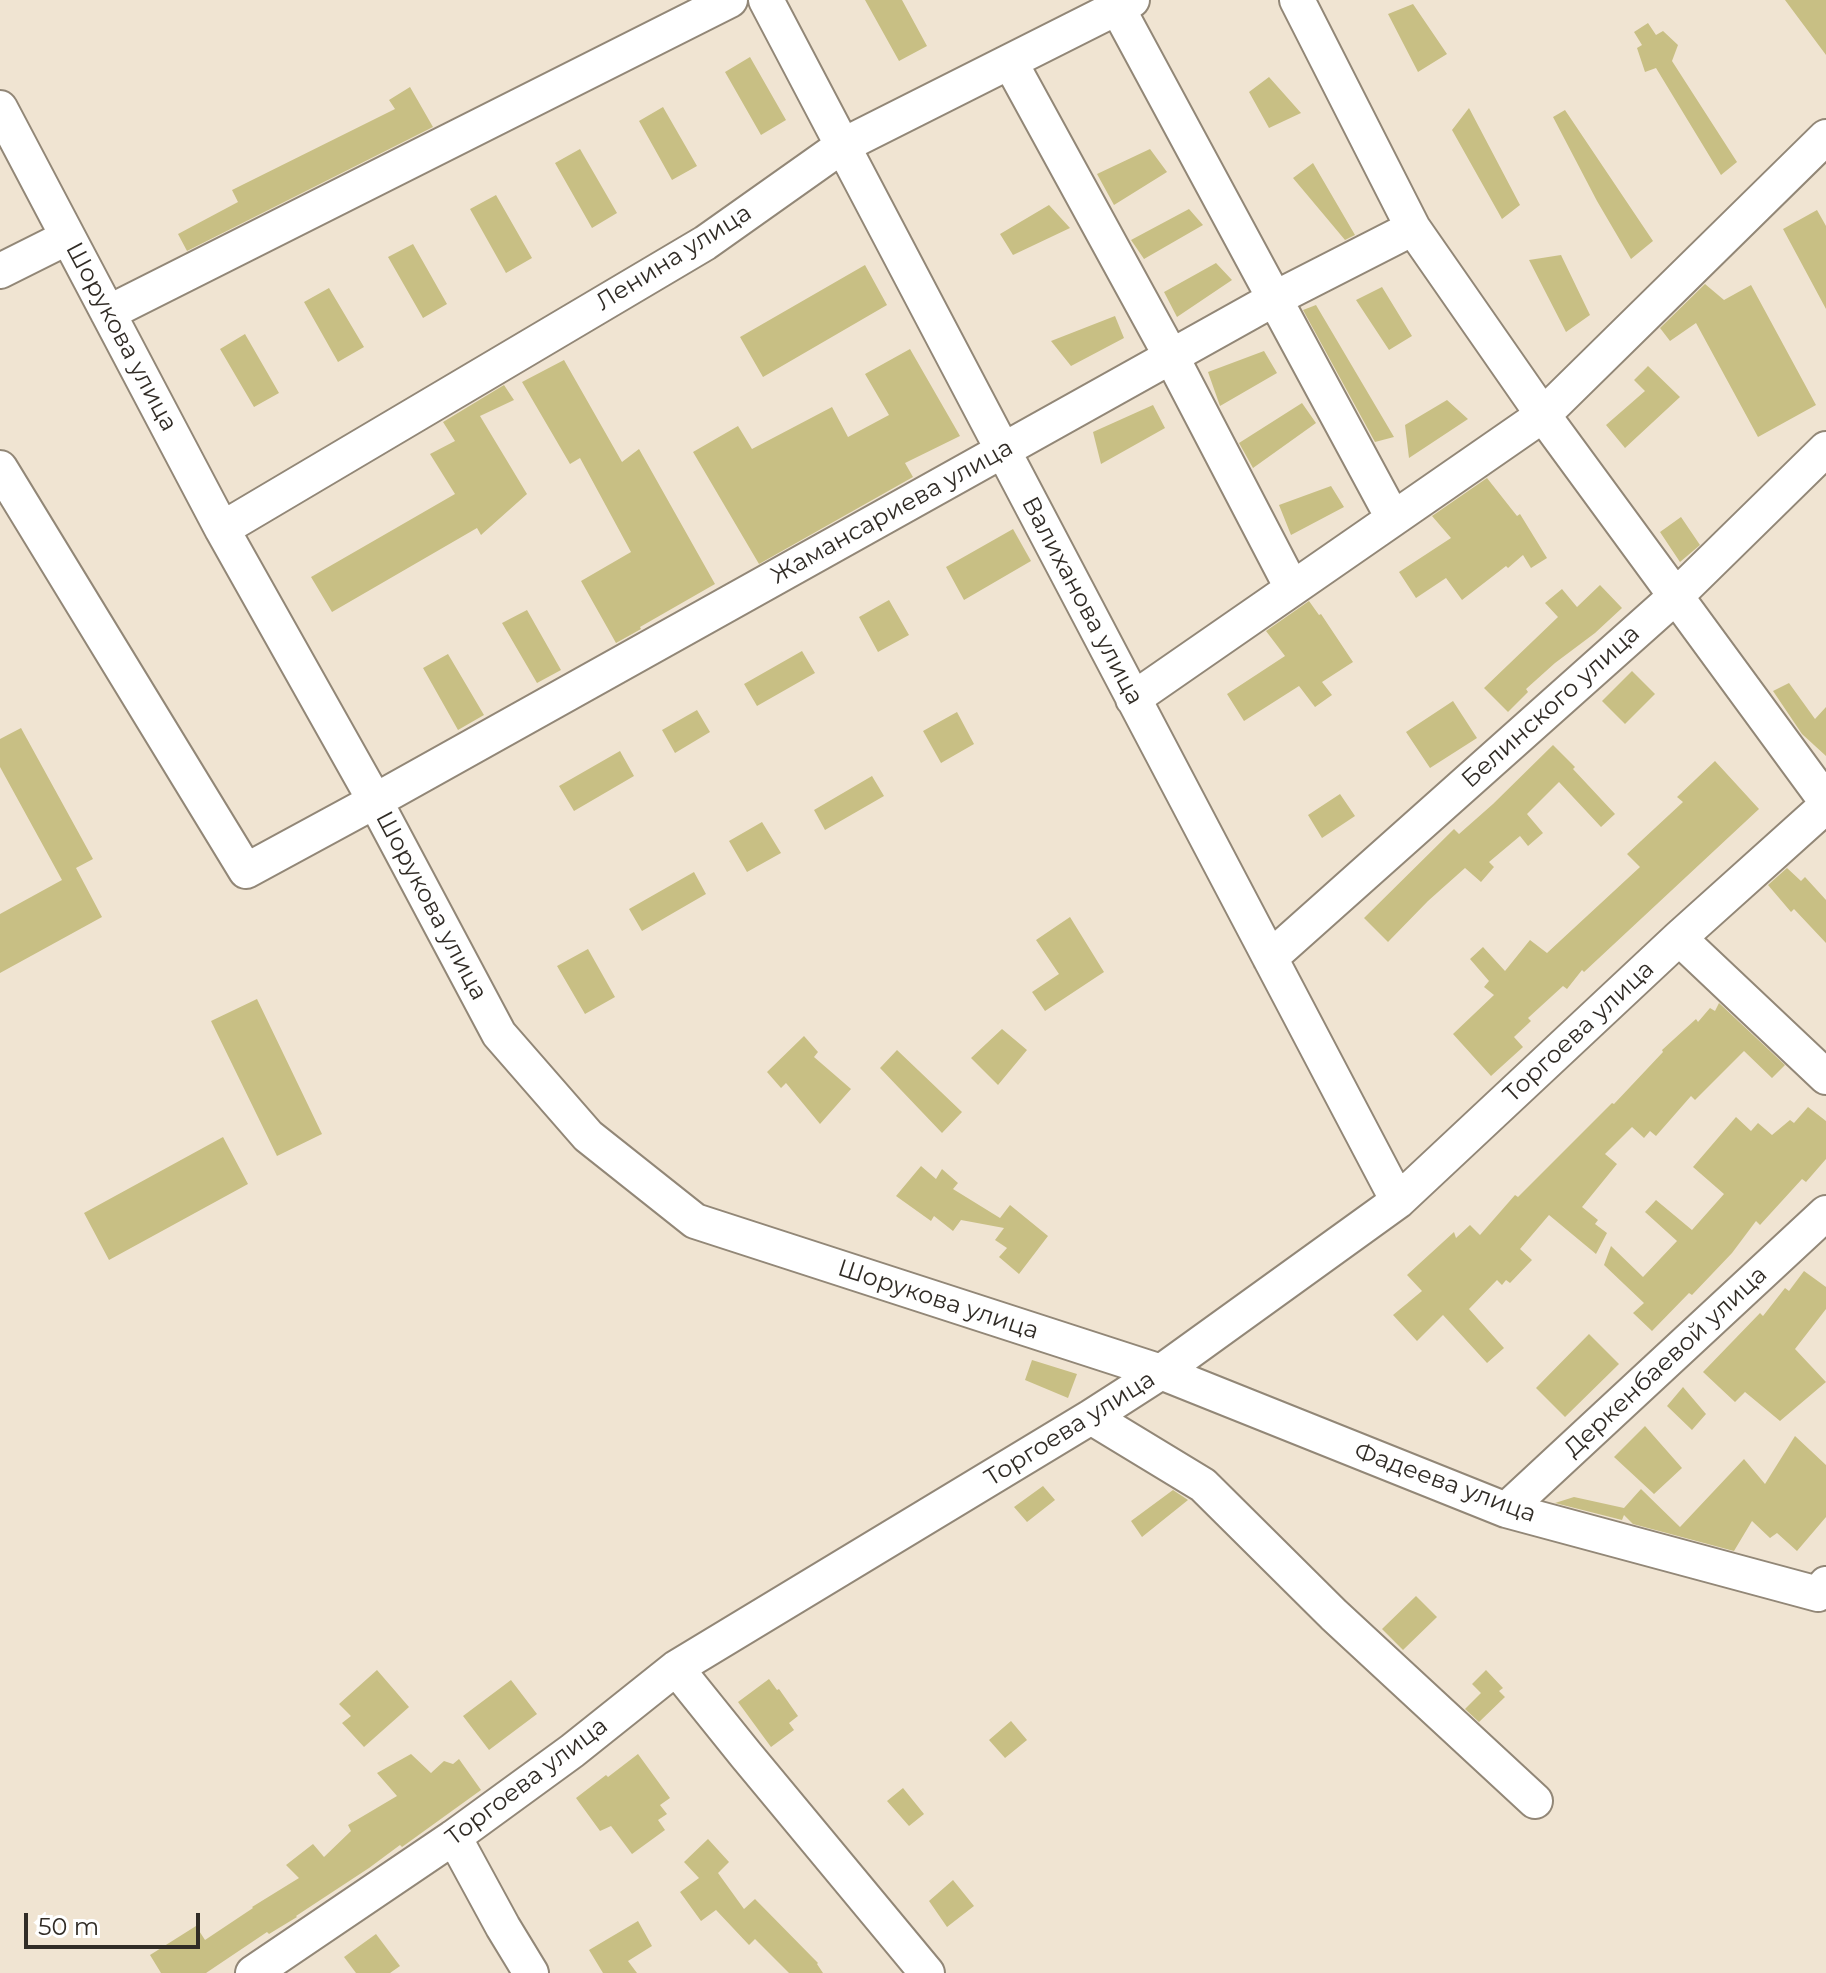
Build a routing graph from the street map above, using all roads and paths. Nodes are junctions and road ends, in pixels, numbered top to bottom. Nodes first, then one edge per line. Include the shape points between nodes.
1 (730, 0) edge
2 (766, 0) edge
3 (1297, 0) edge
4 (1124, 4) edge
5 (1010, 62) junction
6 (0, 108) edge
7 (1826, 137) edge
8 (842, 146) junction
9 (1413, 228) junction
10 (68, 237) junction
11 (0, 271) edge
12 (1274, 299) junction
13 (108, 313) junction
14 (1171, 356) junction
15 (1543, 415) junction
16 (1003, 449) junction
17 (1826, 449) edge
18 (0, 468) edge
19 (1393, 518) junction
20 (222, 529) junction
21 (1292, 588) junction
22 (1676, 596) junction
23 (1133, 699) junction
24 (375, 801) junction
25 (1826, 803) edge
26 (1679, 938) junction
27 (1270, 958) junction
28 (1826, 1077) edge
29 (1398, 1201) junction
30 (1826, 1213) edge
31 (1161, 1372) junction
32 (1091, 1417) junction
33 (1506, 1510) junction
34 (1826, 1584) edge
35 (676, 1668) junction
36 (1535, 1801) dead end
37 (454, 1837) junction
38 (253, 1973) edge
39 (531, 1973) edge
40 (927, 1973) edge

1 - 13 street
2 - 8 street, Валиханова улица
3 - 9 street
4 - 5 street, Ленина улица
4 - 12 street
5 - 8 street, Ленина улица
5 - 14 street
6 - 10 street, Шорукова улица
7 - 15 street
8 - 16 street, Валиханова улица
8 - 20 street, Ленина улица via 705,243
9 - 12 street, Жамансариева улица
9 - 15 street
10 - 11 street
10 - 13 street, Шорукова улица
12 - 14 street, Жамансариева улица
12 - 19 street
13 - 20 street, Шорукова улица
14 - 16 street, Жамансариева улица
14 - 21 street
15 - 19 street
15 - 22 street
16 - 23 street, Валиханова улица
16 - 24 street, Жамансариева улица
17 - 22 street, Белинского улица
18 - 24 street, Жамансариева улица via 246,871
19 - 21 street
20 - 24 street, Шорукова улица
21 - 23 street
22 - 25 street
22 - 27 street, Белинского улица
23 - 27 street, Валиханова улица
24 - 31 street, Шорукова улица via 499,1034 588,1136 695,1221
25 - 26 street, Торгоева улица
26 - 28 street
26 - 29 street, Торгоева улица
27 - 29 street, Валиханова улица
29 - 31 street, Торгоева улица
30 - 33 street, Деркенбаевой улица
31 - 32 street, Торгоева улица
31 - 33 street, Фадеева улица
32 - 35 street, Торгоева улица
32 - 36 street via 1203,1485
33 - 34 street, Фадеева улица via 1818,1594
35 - 37 street, Торгоева улица
35 - 40 street
37 - 38 street, Торгоева улица
37 - 39 street

